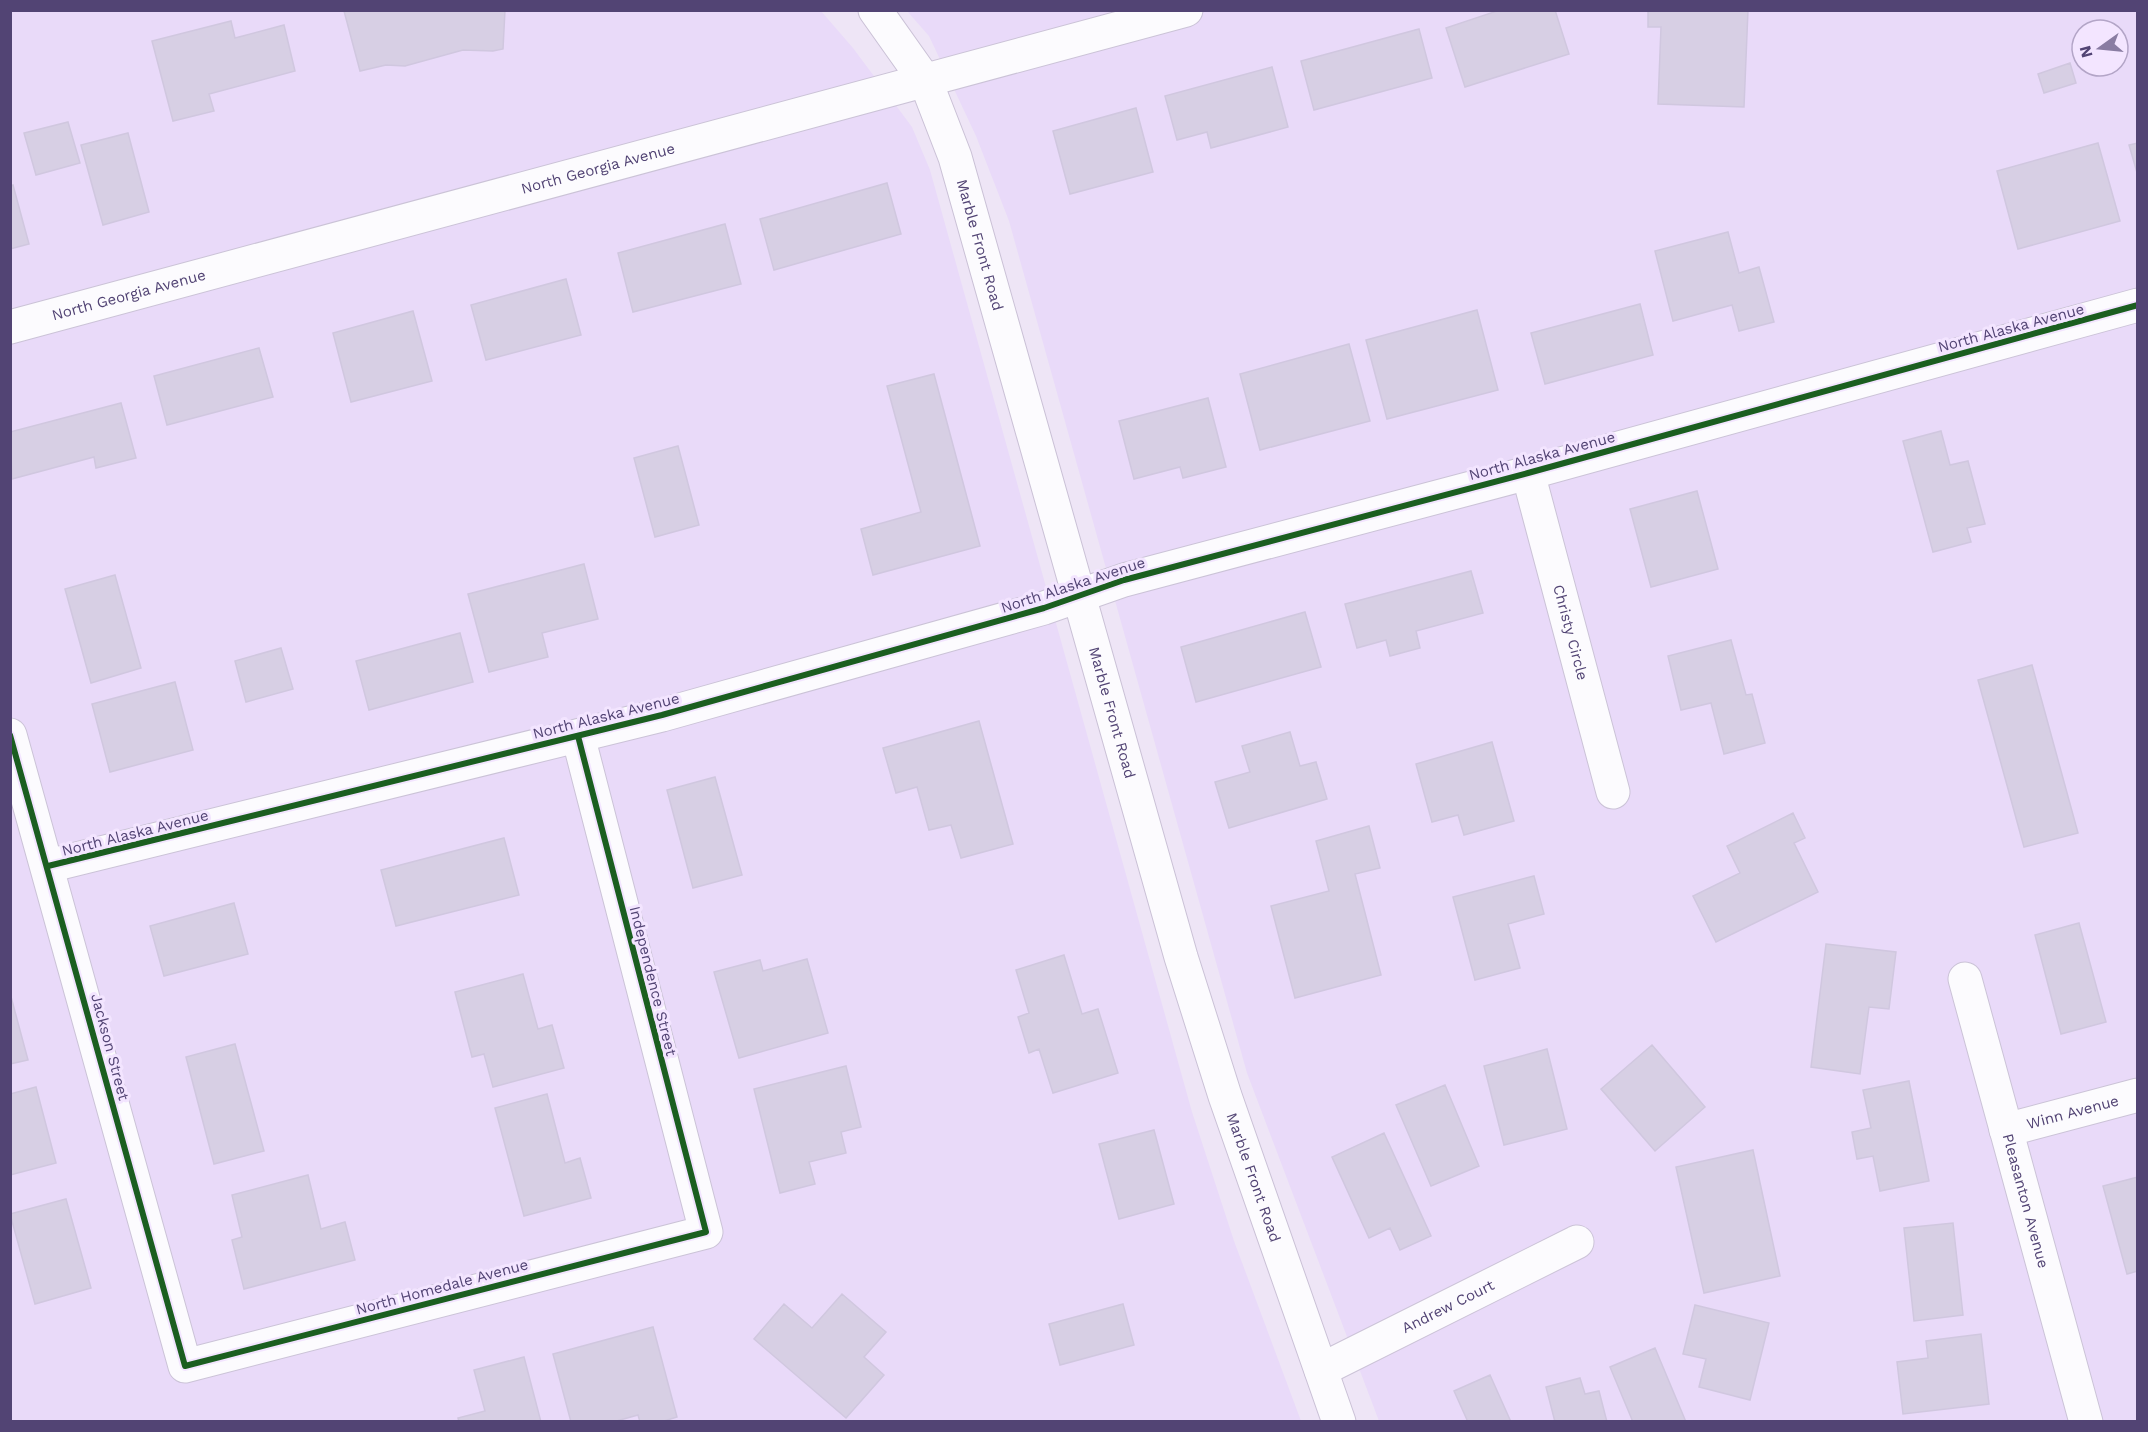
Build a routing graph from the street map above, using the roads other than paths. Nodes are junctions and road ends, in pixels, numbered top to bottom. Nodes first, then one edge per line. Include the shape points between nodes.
1 (875, 10) edge
2 (1186, 10) edge
3 (926, 82) junction
4 (2138, 305) edge
5 (10, 327) edge
6 (1528, 473) junction
7 (1078, 595) junction
8 (10, 735) edge
9 (578, 736) junction
10 (1613, 792) dead end
11 (48, 866) junction
12 (1965, 979) dead end
13 (2138, 1095) edge
14 (2006, 1130) junction
15 (706, 1232) joint
16 (1577, 1242) dead end
17 (185, 1366) joint
18 (1321, 1371) junction
19 (1339, 1422) edge
20 (2086, 1422) edge

1 - 3 street, Marble Front Road
2 - 3 street, North Georgia Avenue
3 - 5 street, North Georgia Avenue
3 - 7 street, Marble Front Road via 955,157
4 - 6 street, North Alaska Avenue
6 - 7 street, North Alaska Avenue via 1135,576
6 - 10 street, Christy Circle
7 - 9 street, North Alaska Avenue via 1044,609
7 - 18 street, Marble Front Road via 1181,957
8 - 11 street, Jackson Street
9 - 11 street, North Alaska Avenue
9 - 15 street, Independence Street
11 - 17 street, Jackson Street
12 - 14 street, Pleasanton Avenue
13 - 14 street, Winn Avenue
14 - 20 street, Pleasanton Avenue
15 - 17 street, North Homedale Avenue
16 - 18 street, Andrew Court
18 - 19 street, Marble Front Road

